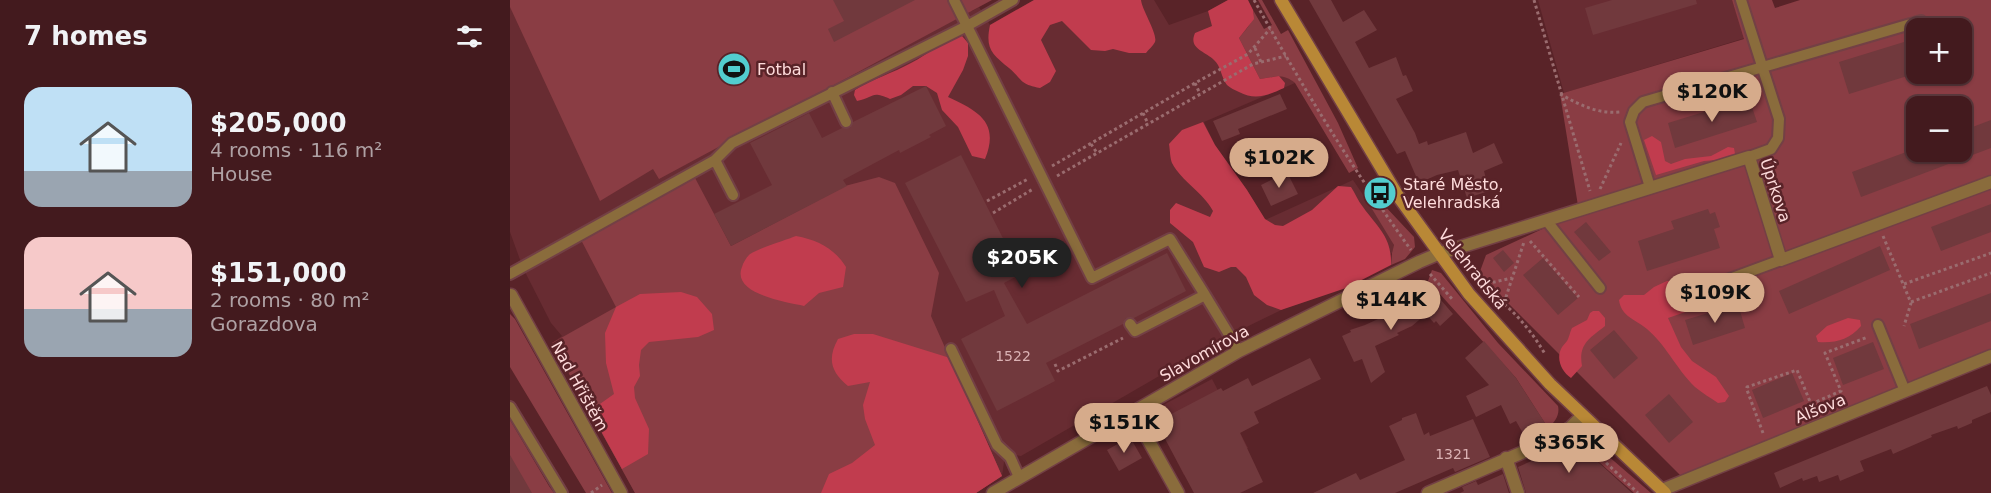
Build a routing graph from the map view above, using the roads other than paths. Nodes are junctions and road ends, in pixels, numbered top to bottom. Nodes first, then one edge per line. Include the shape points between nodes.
1 (954, 0) edge
2 (1013, 0) edge
3 (1281, 0) edge
4 (1741, 0) edge
5 (1906, 25) edge
6 (967, 26) junction
7 (1763, 66) junction
8 (832, 92) junction
9 (846, 122) dead end
10 (1749, 157) junction
11 (716, 160) junction
12 (1991, 182) edge
13 (1650, 187) junction
14 (733, 195) dead end
15 (1546, 220) junction
16 (1438, 254) junction
17 (1781, 260) junction
18 (510, 274) edge
19 (1600, 288) dead end
20 (1697, 291) dead end
21 (510, 295) edge
22 (1205, 295) junction
23 (1878, 325) dead end
24 (1132, 328) road end
25 (951, 349) dead end
26 (1239, 351) junction
27 (1991, 356) edge
28 (1905, 391) junction
29 (510, 407) edge
30 (1132, 411) junction
31 (1582, 416) junction
32 (1506, 458) junction
33 (1019, 477) junction
34 (1663, 492) edge
35 (562, 493) edge
36 (621, 493) edge
37 (993, 493) edge
38 (1178, 493) edge
39 (1428, 493) edge
40 (1518, 493) edge

1 - 6 lane
2 - 6 lane
3 - 16 street, Velehradská via 1368,149
4 - 7 lane
5 - 7 lane
6 - 8 lane
6 - 22 lane via 1092,278 1170,239
7 - 10 lane via 1779,131 1771,149
7 - 13 lane via 1643,102 1632,117
8 - 9 lane
8 - 11 lane via 732,143
10 - 13 street, Úprkova
10 - 17 street, Úprkova
11 - 14 lane
11 - 18 lane
12 - 17 street
13 - 15 street, Úprkova
15 - 16 street, Úprkova
15 - 19 lane
16 - 26 street, Slavomírova
16 - 31 street, Velehradská via 1476,302
17 - 20 lane
21 - 36 street, Nad Hřištěm
22 - 24 lane
22 - 26 lane
23 - 28 lane
25 - 33 lane via 997,445 1010,458
26 - 30 street, Slavomírova
27 - 28 street, Alšova
28 - 34 street, Alšova
29 - 35 lane
30 - 33 street, Slavomírova
30 - 38 street
31 - 32 street via 1549,441
31 - 34 street, Velehradská
32 - 39 street
32 - 40 street
33 - 37 street, Slavomírova

